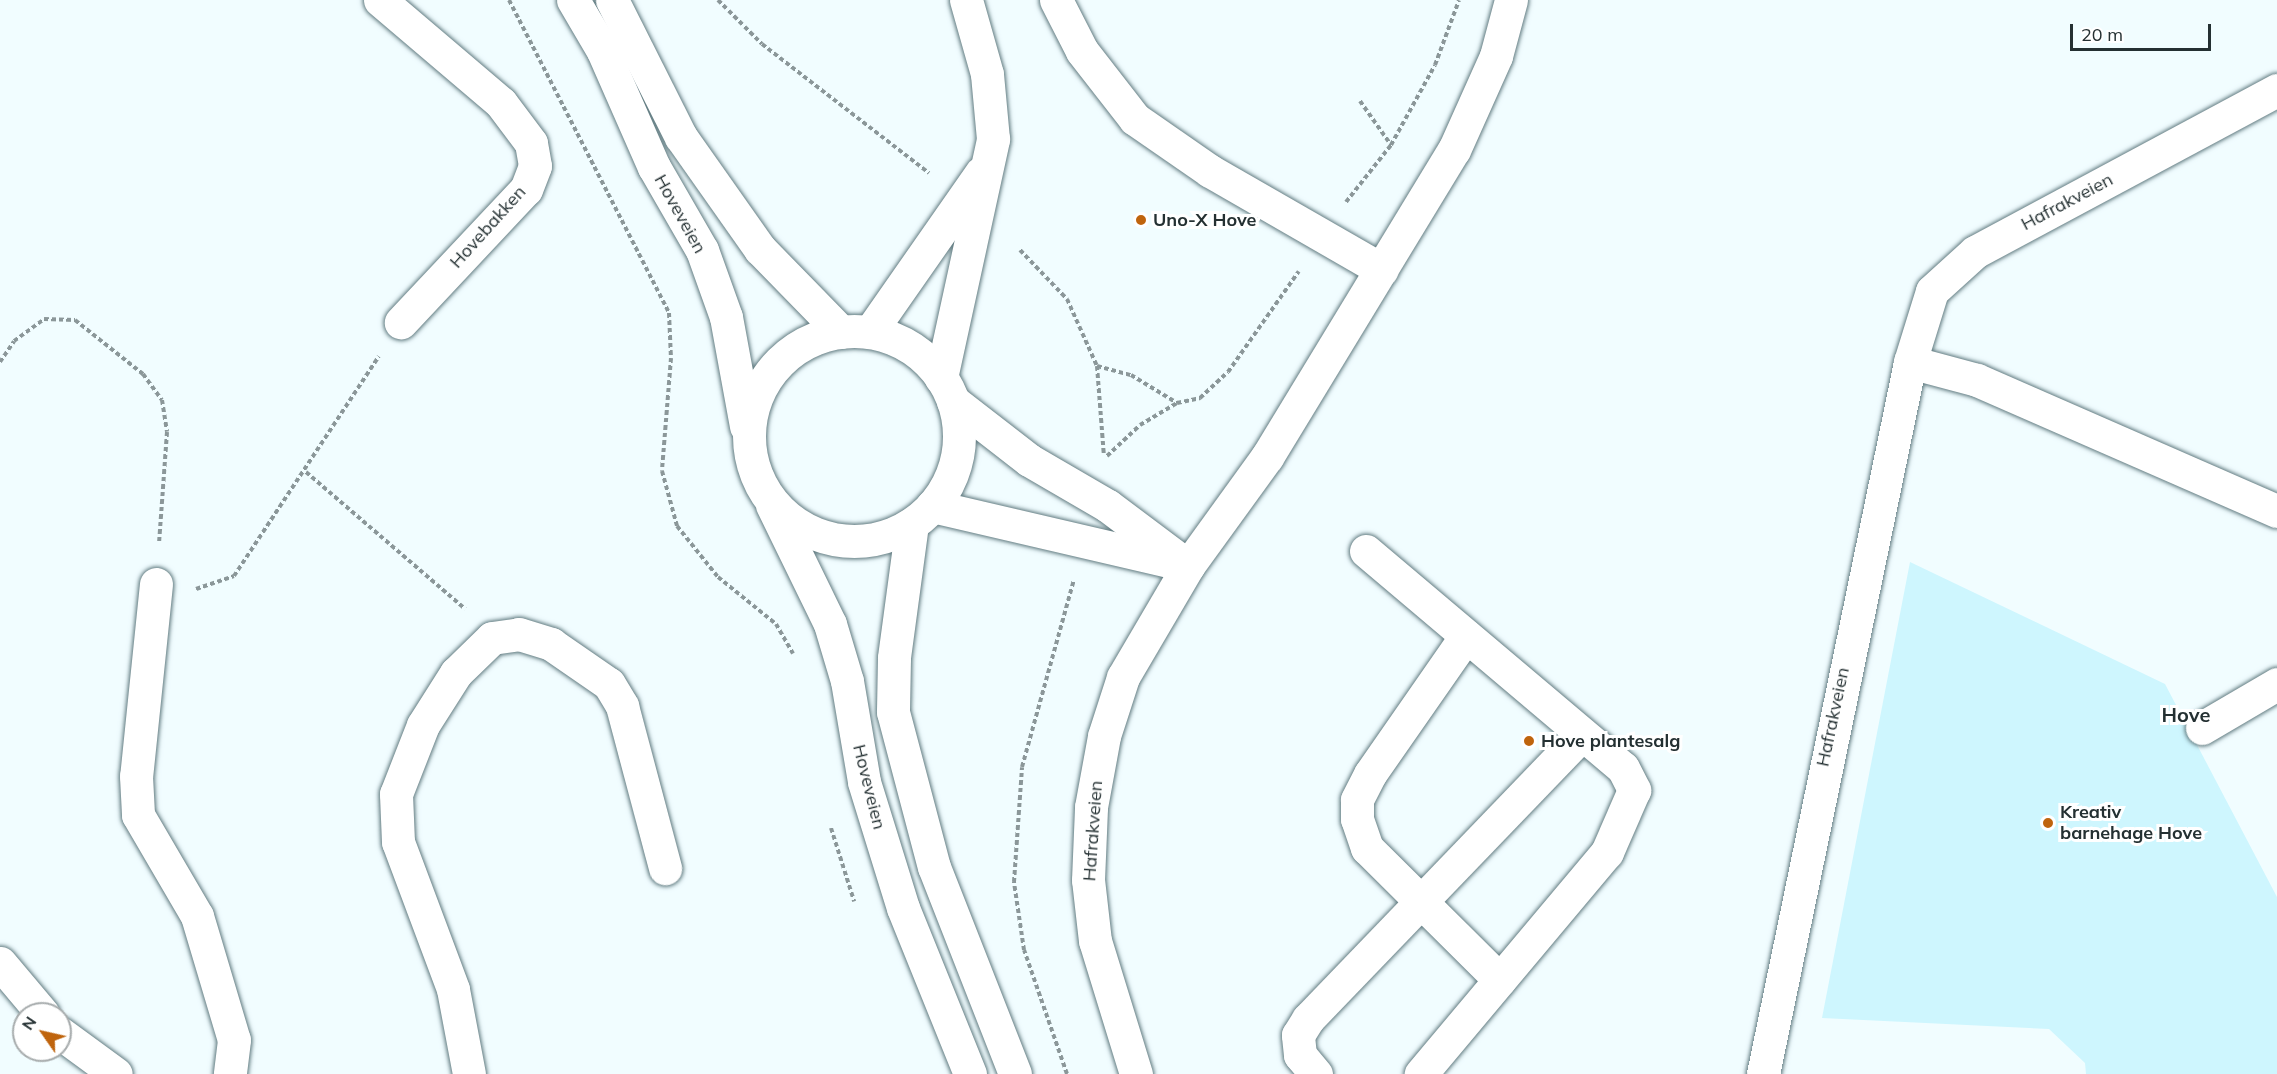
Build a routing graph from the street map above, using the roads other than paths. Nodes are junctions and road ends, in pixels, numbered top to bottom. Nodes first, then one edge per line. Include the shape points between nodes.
1 (380, 0) edge
2 (573, 0) edge
3 (612, 0) edge
4 (966, 0) edge
5 (1056, 0) edge
6 (1511, 0) edge
7 (2277, 90) edge
8 (991, 160) junction
9 (1382, 270) junction
10 (401, 322) road end
11 (856, 332) junction
12 (1910, 362) junction
13 (947, 389) junction
14 (748, 441) junction
15 (770, 501) junction
16 (2277, 511) edge
17 (922, 515) junction
18 (1366, 551) dead end
19 (1188, 566) junction
20 (156, 584) road end
21 (1466, 636) junction
22 (2277, 684) edge
23 (2202, 728) dead end
24 (1582, 734) junction
25 (665, 868) dead end
26 (1419, 900) junction
27 (2, 973) edge
28 (1500, 980) junction
29 (31, 1002) edge
30 (72, 1042) edge
31 (116, 1074) edge
32 (230, 1074) edge
33 (470, 1074) edge
34 (970, 1074) edge
35 (1015, 1074) edge
36 (1136, 1074) edge
37 (1316, 1074) edge
38 (1421, 1074) edge
39 (1763, 1074) edge

1 - 10 street, Hovebakken via 501,104 531,143 535,166 526,189
2 - 14 street, Hoveveien via 603,51 654,167 702,250 726,317
3 - 11 street via 681,137 760,249
4 - 8 street via 987,74
5 - 9 street via 1082,51 1135,119 1210,171
6 - 9 street, Hafrakveien via 1496,56 1454,150
7 - 12 street, Hafrakveien via 1975,252 1932,291
8 - 11 street
8 - 13 street
9 - 19 street, Hafrakveien via 1267,457
11 - 13 street via 899,341
11 - 14 street via 814,339 786,355 764,380 752,410
12 - 16 street via 1977,380
12 - 39 street, Hafrakveien
13 - 17 street via 957,456
13 - 19 street via 1029,460 1107,506
14 - 15 street via 755,473
15 - 17 street via 794,523 823,537 855,542
15 - 34 street, Hoveveien via 830,624 847,681 864,782 903,908
17 - 19 street
17 - 35 street via 894,658 893,712 934,867
18 - 21 street
19 - 36 street, Hafrakveien via 1123,677 1104,736 1091,807 1088,880 1095,941
20 - 32 street via 136,776 138,814 197,916 234,1040
21 - 24 street
21 - 26 street via 1358,800 1357,819 1367,848
22 - 23 street
24 - 26 street
24 - 28 street via 1623,768 1634,790 1607,852
25 - 33 street via 622,706 609,684 551,644 519,634 492,638 456,673 423,725 396,794 398,842 453,989
26 - 28 street
26 - 37 street via 1298,1035 1300,1054
27 - 29 street
28 - 38 street
30 - 31 street

